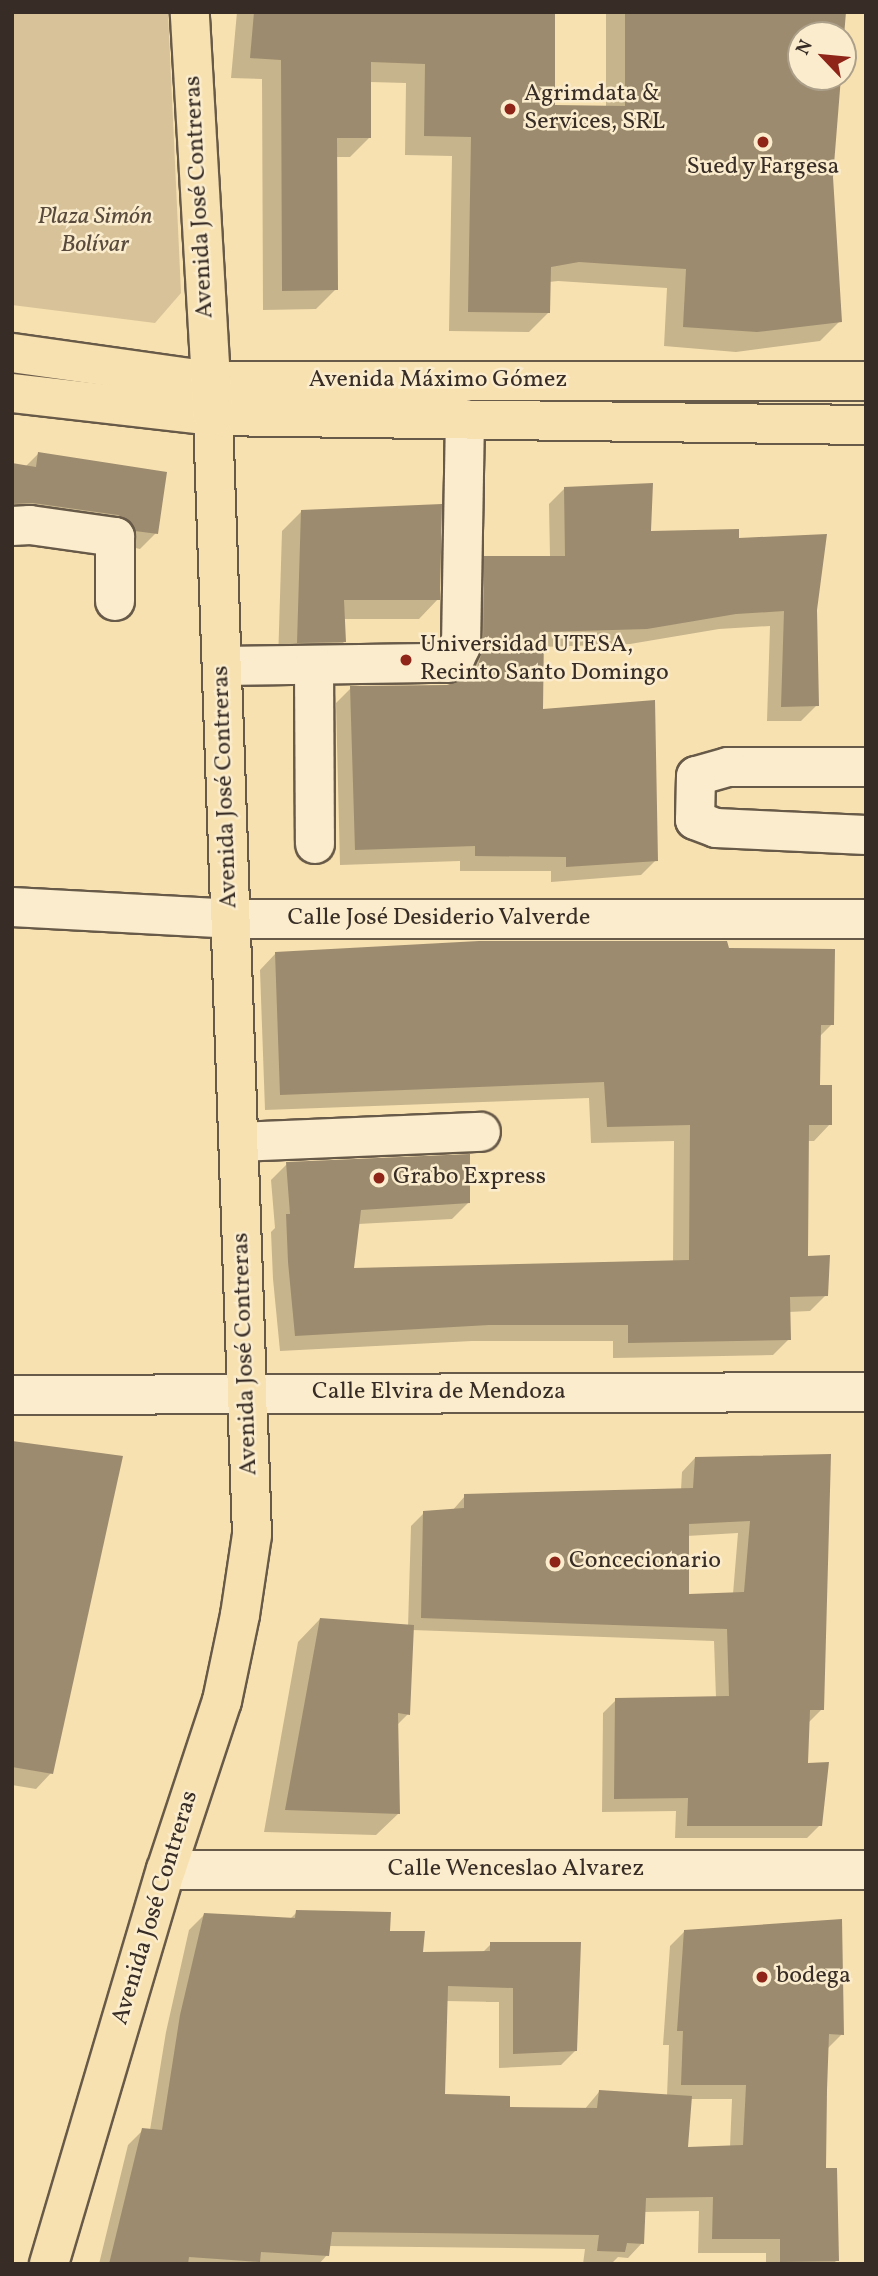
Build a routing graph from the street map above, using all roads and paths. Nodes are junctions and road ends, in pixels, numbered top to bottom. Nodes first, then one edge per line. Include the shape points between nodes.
1 (190, 12) edge
2 (12, 353) edge
3 (866, 381) edge
4 (12, 393) edge
5 (212, 399) junction
6 (465, 419) junction
7 (866, 425) edge
8 (12, 526) edge
9 (115, 601) dead end
10 (222, 666) junction
11 (313, 666) junction
12 (866, 767) edge
13 (866, 835) edge
14 (315, 844) dead end
15 (12, 907) edge
16 (231, 919) junction
17 (866, 919) edge
18 (481, 1132) dead end
19 (239, 1142) junction
20 (866, 1392) edge
21 (246, 1394) junction
22 (12, 1395) edge
23 (166, 1870) junction
24 (866, 1870) edge
25 (49, 2264) edge

1 - 5 main road, Avenida José Contreras
2 - 5 main road, Avenida Máximo Gómez
3 - 5 main road, Avenida Máximo Gómez
4 - 5 main road, Avenida Máximo Gómez
5 - 6 main road, Avenida Máximo Gómez
5 - 10 main road, Avenida José Contreras
6 - 7 main road, Avenida Máximo Gómez
6 - 11 street via 461,646 455,659 447,663
8 - 9 street via 115,537
10 - 11 street
10 - 16 main road, Avenida José Contreras
11 - 14 street
12 - 13 street via 727,767 696,776 695,820 716,828
15 - 16 street, Calle José Desiderio Valverde
16 - 17 street, Calle José Desiderio Valverde
16 - 19 main road, Avenida José Contreras
18 - 19 street
19 - 21 main road, Avenida José Contreras
20 - 21 street, Calle Elvira de Mendoza
21 - 22 street, Calle Elvira de Mendoza
21 - 23 main road, Avenida José Contreras via 252,1535 240,1615 222,1701
23 - 24 street, Calle Wenceslao Alvarez
23 - 25 main road, Avenida José Contreras

